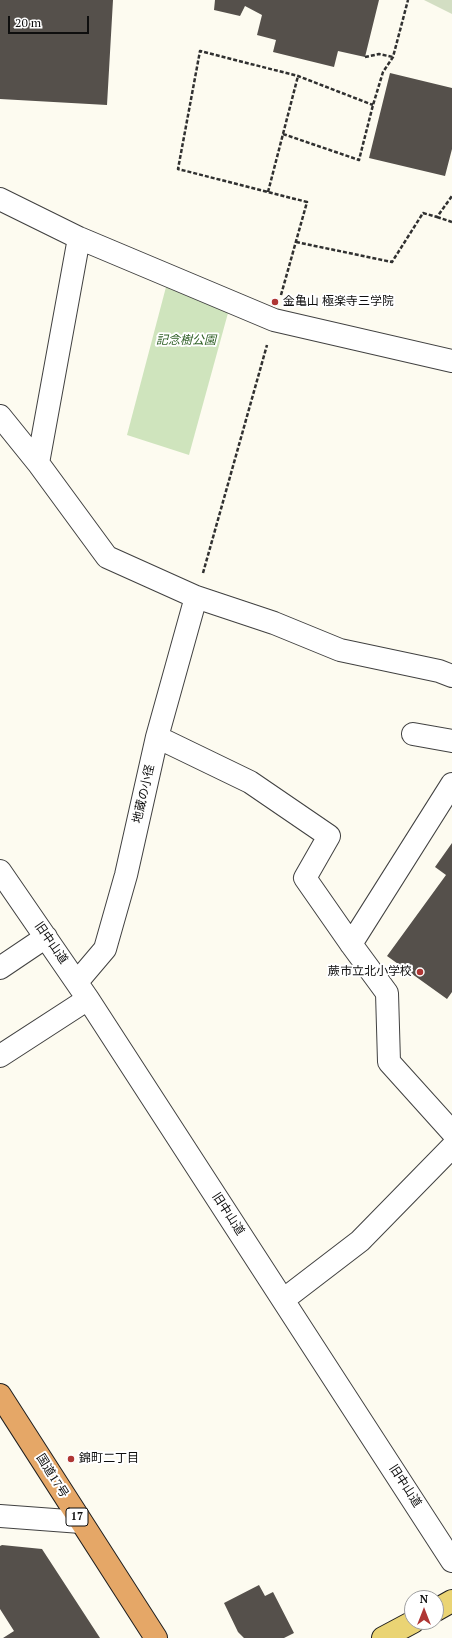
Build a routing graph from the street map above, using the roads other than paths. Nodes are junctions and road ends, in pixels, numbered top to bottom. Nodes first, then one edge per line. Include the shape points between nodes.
1 (0, 199) edge
2 (79, 238) junction
3 (452, 361) edge
4 (0, 416) edge
5 (38, 463) junction
6 (196, 597) junction
7 (452, 676) edge
8 (413, 734) dead end
9 (157, 737) junction
10 (452, 741) edge
11 (452, 784) edge
12 (0, 871) edge
13 (46, 937) junction
14 (351, 944) junction
15 (0, 968) edge
16 (83, 990) junction
17 (0, 1056) edge
18 (452, 1132) edge
19 (452, 1147) edge
20 (283, 1300) junction
21 (0, 1395) edge
22 (0, 1516) edge
23 (81, 1522) junction
24 (452, 1561) edge
25 (404, 1627) edge
26 (156, 1638) edge
27 (383, 1638) edge

1 - 2 street
2 - 3 street via 274,320
2 - 5 street
4 - 5 street
5 - 6 street via 107,557
6 - 7 street via 274,623 340,650
6 - 9 street, 地蔵の小径
8 - 10 street
9 - 14 street via 250,782 329,836 305,878
9 - 16 street, 地蔵の小径 via 126,875 105,949
11 - 14 street
12 - 13 street, 旧中山道
13 - 15 street
13 - 16 street, 旧中山道
14 - 18 street via 387,993 389,1062
16 - 17 street, 地蔵の小径
16 - 20 street, 旧中山道
19 - 20 street via 360,1241
20 - 24 street, 旧中山道
21 - 23 highway, 国道17号 / 17
22 - 23 street
23 - 26 highway, 国道17号 / 17
25 - 27 main road

